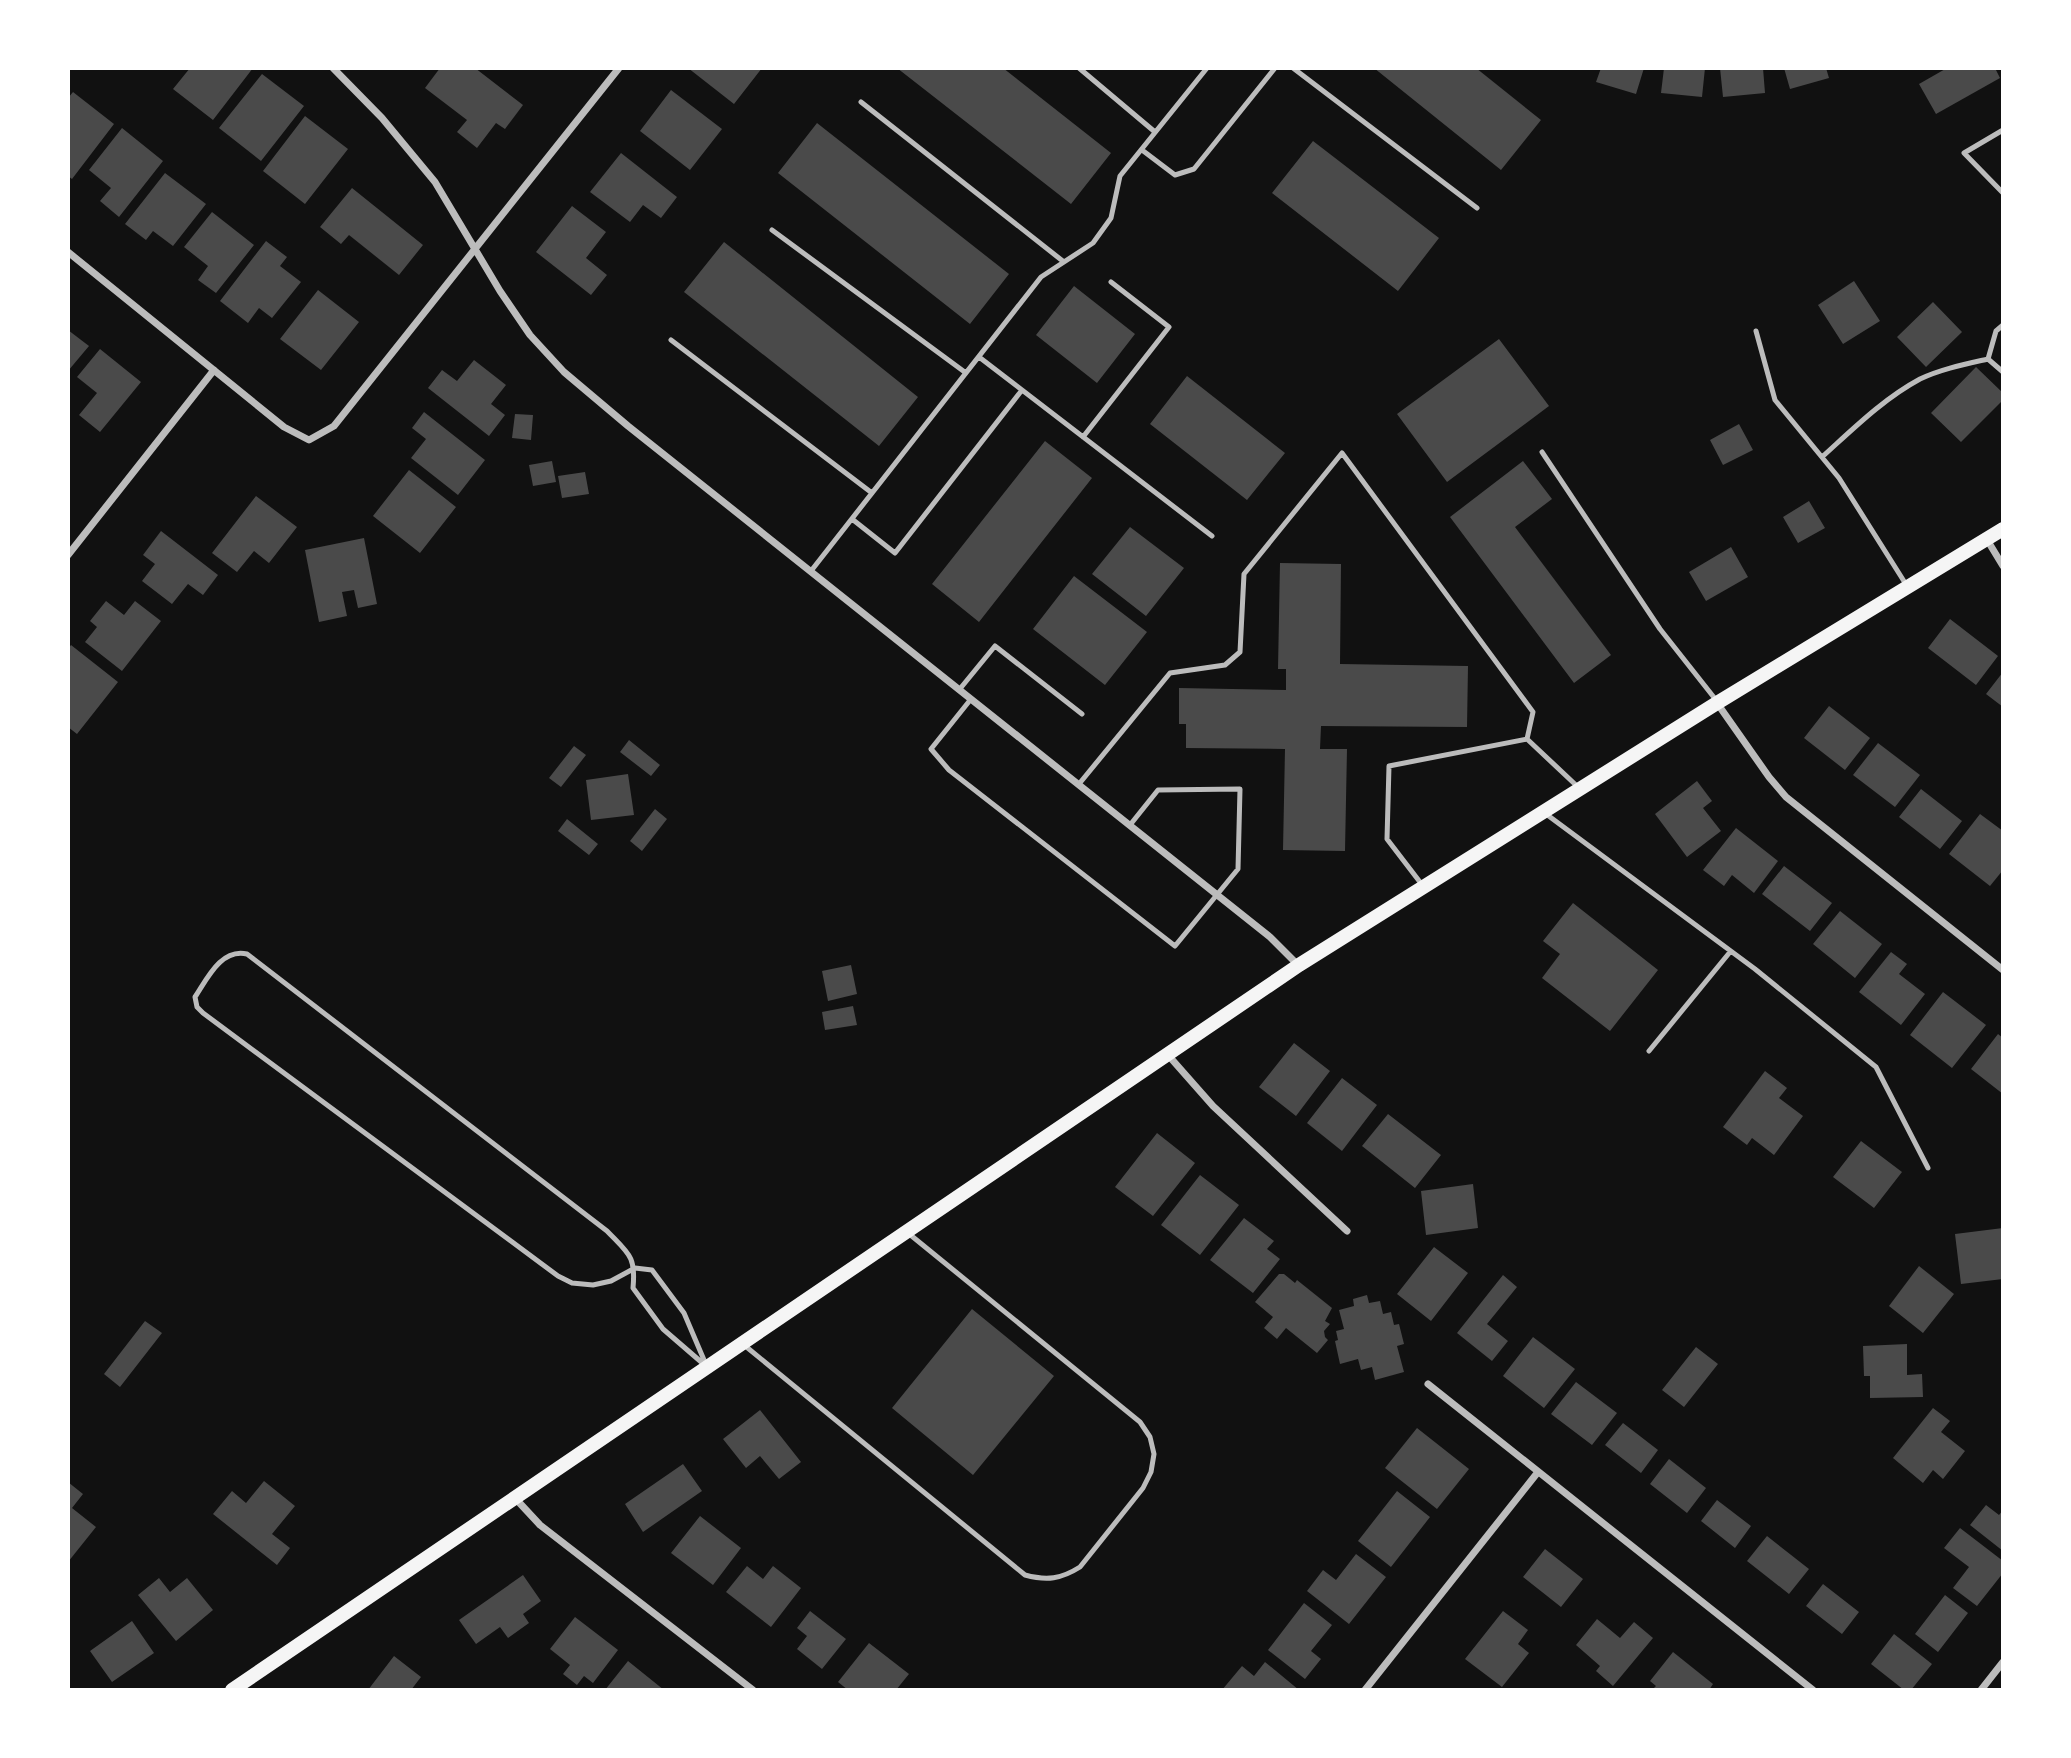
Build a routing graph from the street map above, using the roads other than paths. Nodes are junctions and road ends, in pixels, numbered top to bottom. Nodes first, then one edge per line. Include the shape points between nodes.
1 (333, 68) edge
2 (619, 68) edge
3 (1079, 68) edge
4 (1207, 68) edge
5 (1275, 68) edge
6 (1293, 68) edge
7 (861, 102) dead end
8 (2003, 130) edge
9 (1156, 132) junction
10 (1142, 149) junction
11 (2003, 193) edge
12 (1477, 208) dead end
13 (772, 230) dead end
14 (475, 248) junction
15 (68, 252) edge
16 (1064, 262) junction
17 (1111, 282) dead end
18 (2003, 325) edge
19 (1756, 331) dead end
20 (671, 340) dead end
21 (979, 357) junction
22 (1988, 359) junction
23 (214, 370) junction
24 (2003, 372) edge
25 (966, 373) junction
26 (1022, 390) junction
27 (1083, 437) junction
28 (1542, 452) dead end
29 (1822, 457) junction
30 (872, 493) junction
31 (852, 519) junction
32 (2003, 529) edge
33 (1212, 536) dead end
34 (1986, 538) junction
35 (68, 555) edge
36 (2003, 566) edge
37 (811, 572) junction
38 (1907, 586) junction
39 (959, 690) junction
40 (971, 699) junction
41 (1717, 703) junction
42 (1082, 715) dead end
43 (1527, 739) junction
44 (1079, 784) junction
45 (1580, 789) junction
46 (1543, 812) junction
47 (1130, 825) junction
48 (1424, 887) junction
49 (1217, 894) junction
50 (1730, 951) junction
51 (1299, 965) junction
52 (2003, 970) edge
53 (1649, 1051) dead end
54 (1167, 1054) junction
55 (1928, 1168) dead end
56 (906, 1231) junction
57 (1347, 1231) dead end
58 (635, 1268) junction
59 (741, 1343) junction
60 (706, 1367) junction
61 (1428, 1384) dead end
62 (1538, 1472) junction
63 (514, 1497) junction
64 (2003, 1662) edge
65 (232, 1690) edge
66 (753, 1690) edge
67 (1365, 1690) edge
68 (1812, 1690) edge
69 (1981, 1690) edge

1 - 14 street via 435,183
2 - 14 street
3 - 9 lane
4 - 9 lane
5 - 10 lane via 1194,169 1175,176
6 - 12 lane
7 - 16 lane
8 - 11 lane via 1964,153
9 - 10 lane
10 - 16 lane via 1120,176 1111,218 1093,243
13 - 25 lane
14 - 23 street via 334,426 309,440 285,427
14 - 37 street via 530,335 564,372
15 - 23 street
16 - 21 lane via 1041,277
17 - 27 lane via 1168,327
18 - 22 lane
19 - 29 lane via 1775,400
20 - 30 lane
21 - 25 lane
21 - 26 lane
22 - 24 lane
22 - 29 lane via 1922,379 1874,410
23 - 35 street
25 - 30 lane
26 - 27 lane
26 - 31 lane via 895,553
27 - 33 lane
28 - 41 lane via 1660,629
29 - 38 lane
30 - 31 lane
31 - 37 lane
32 - 34 main road
34 - 36 street
34 - 38 main road
37 - 39 street
38 - 41 main road
39 - 40 street
39 - 42 lane via 995,646
40 - 44 street
40 - 49 lane via 931,749 949,770 1175,946
41 - 45 main road
41 - 52 street via 1786,797
43 - 44 lane via 1533,712 1342,453 1244,574 1240,652 1225,665 1170,673
43 - 45 lane
43 - 48 lane via 1389,766 1387,839
44 - 47 street
45 - 46 main road
46 - 48 main road
46 - 50 lane
47 - 49 street
47 - 49 lane via 1158,790 1240,789 1238,869
48 - 51 main road
49 - 51 street
50 - 53 lane
50 - 55 lane via 1876,1067
51 - 54 main road
54 - 56 main road
54 - 57 street via 1213,1106
56 - 59 main road
56 - 59 lane via 1140,1422 1150,1437 1153,1463 1143,1488 1080,1567 1054,1579 1025,1574
58 - 58 lane via 629,1254 607,1231 247,954 232,953 222,960 195,997 203,1013 558,1276 593,1285
58 - 60 lane via 633,1289 663,1329
58 - 60 lane via 652,1270 684,1313
59 - 60 main road
60 - 63 main road
61 - 62 street
62 - 67 street
62 - 68 street
63 - 65 main road
63 - 66 street via 540,1525
64 - 69 street

